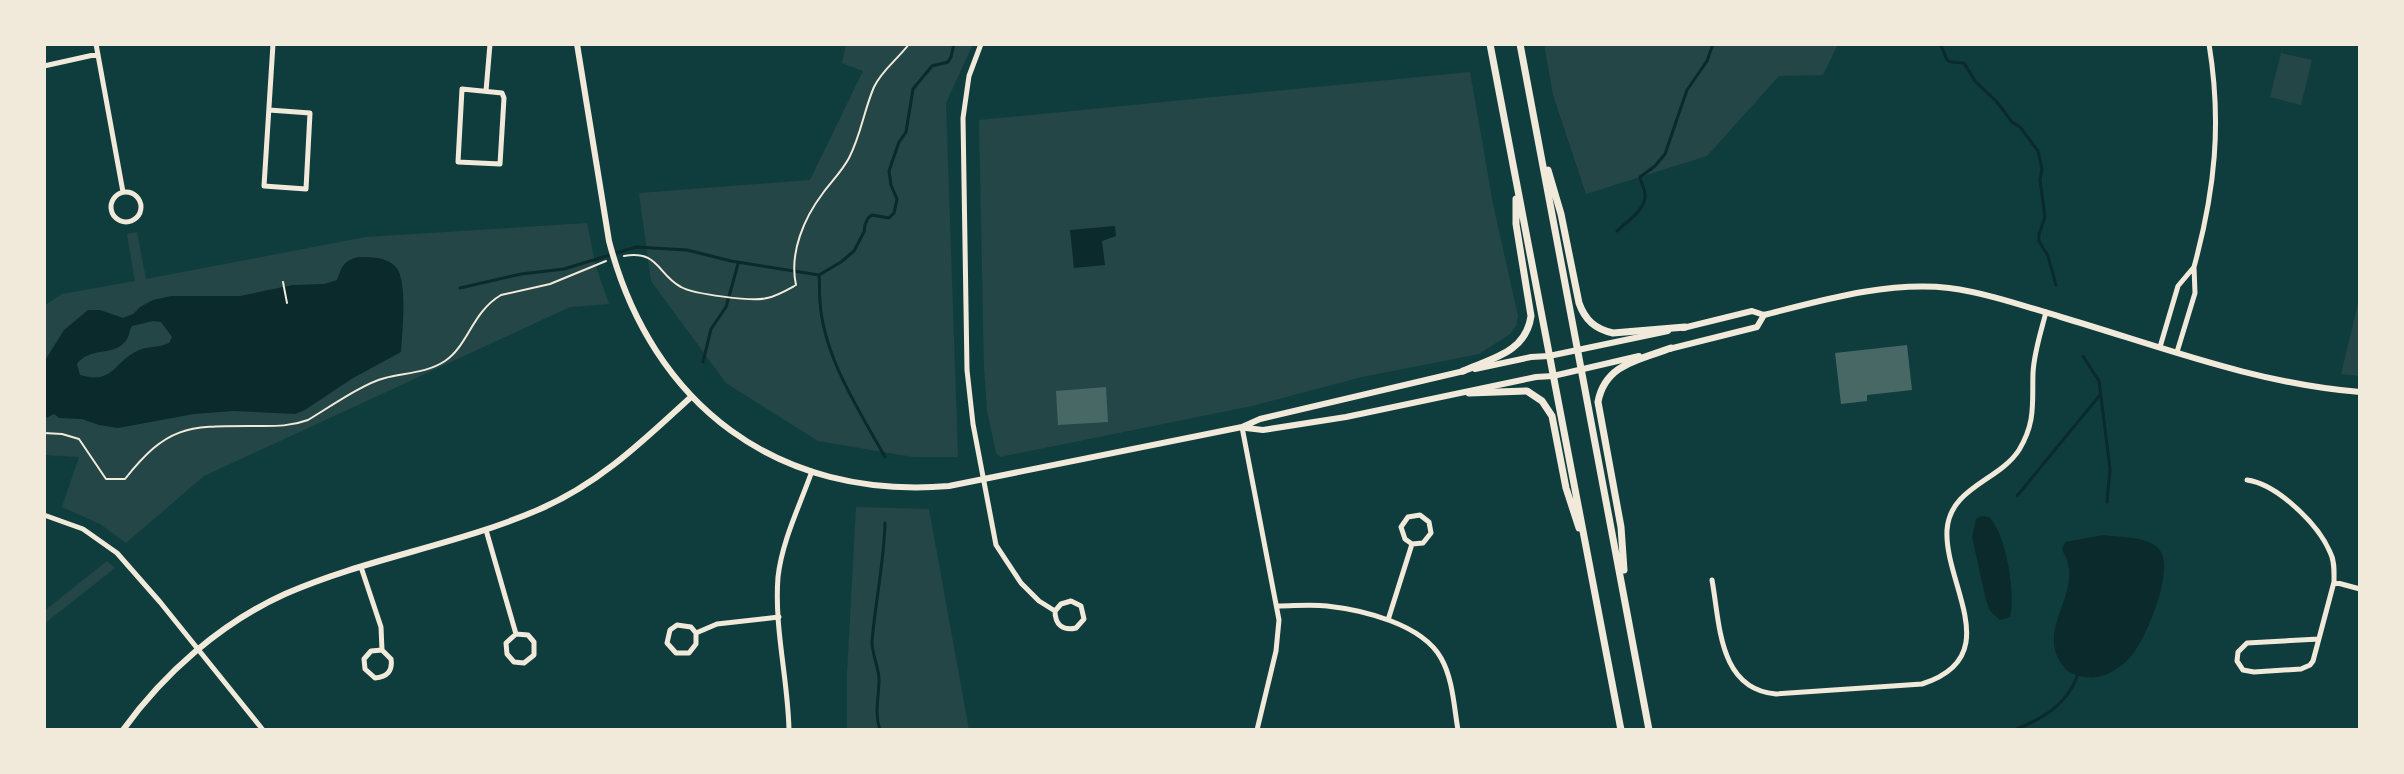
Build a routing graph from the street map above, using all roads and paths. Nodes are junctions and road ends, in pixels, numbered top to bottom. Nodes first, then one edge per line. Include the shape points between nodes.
1 (96, 44) edge
2 (273, 44) edge
3 (490, 44) edge
4 (577, 44) edge
5 (909, 44) edge
6 (981, 44) edge
7 (1490, 44) edge
8 (1520, 44) edge
9 (2209, 44) edge
10 (98, 54) junction
11 (44, 66) edge
12 (486, 91) junction
13 (269, 110) junction
14 (1535, 122) junction
15 (1517, 181) junction
16 (123, 192) junction
17 (2194, 267) junction
18 (283, 282) dead end
19 (287, 303) dead end
20 (2046, 312) junction
21 (1764, 315) junction
22 (1685, 327) junction
23 (2160, 347) junction
24 (1671, 348) junction
25 (1579, 350) junction
26 (2177, 352) junction
27 (1549, 356) junction
28 (1583, 369) junction
29 (1463, 371) junction
30 (1553, 376) junction
31 (2360, 392) edge
32 (1469, 393) junction
33 (691, 397) junction
34 (1242, 427) junction
35 (44, 433) edge
36 (812, 471) junction
37 (983, 480) junction
38 (2247, 480) dead end
39 (44, 515) edge
40 (486, 530) junction
41 (1412, 544) junction
42 (1589, 560) junction
43 (361, 567) junction
44 (1712, 580) dead end
45 (2334, 582) junction
46 (2360, 589) edge
47 (1626, 604) junction
48 (1278, 606) junction
49 (1055, 611) junction
50 (779, 617) junction
51 (1388, 620) junction
52 (696, 633) junction
53 (516, 634) junction
54 (2319, 639) junction
55 (198, 650) junction
56 (382, 650) junction
57 (123, 730) edge
58 (263, 730) edge
59 (789, 730) edge
60 (1257, 730) edge
61 (1458, 730) edge
62 (1621, 730) edge
63 (1649, 730) edge

1 - 10 street
2 - 13 street
3 - 12 street
4 - 33 street via 616,269 646,336
5 - 35 path via 879,78 857,141 799,238 796,285 768,298 684,289 652,259 627,255 501,295 437,365 383,378 296,424 176,432 152,448 125,479 106,479 79,439
6 - 37 street via 969,76 963,118 967,370
7 - 15 main road
8 - 14 main road
9 - 17 street via 2216,149
10 - 11 street
10 - 16 street
12 - 12 street via 504,98 500,164 458,162 462,89
13 - 13 street via 264,186 306,189 310,113
14 - 22 main road via 1582,313 1596,327 1613,333
14 - 25 main road
15 - 27 main road
15 - 29 main road via 1516,224 1530,329 1516,347
16 - 16 street via 111,207 117,218 127,221 138,216 141,204 135,194
17 - 23 street via 2178,286
17 - 26 street via 2195,293
18 - 19 path
20 - 21 street via 1978,294 1917,287
20 - 23 street
20 - 44 street via 2026,437 2006,464 1956,504 1947,527 1967,633 1960,656 1944,675 1922,684 1776,694 1757,690 1741,681 1728,663
21 - 22 street via 1752,311
21 - 24 street via 1757,327
22 - 25 street
23 - 26 street
24 - 28 street
24 - 47 main road via 1617,369 1604,383 1598,402 1621,527
25 - 27 street
25 - 28 main road
26 - 31 street via 2286,382
27 - 29 street
27 - 30 main road
28 - 30 street
28 - 47 main road
29 - 34 street
30 - 32 street
30 - 42 main road
32 - 34 street via 1263,430
32 - 42 main road via 1527,391 1548,409
33 - 36 street via 757,447
33 - 40 street via 602,475 542,509
34 - 37 street
34 - 48 street
36 - 37 street via 878,487 915,489
36 - 50 street via 782,556
37 - 49 street via 1001,556 1021,583
38 - 45 street via 2280,494 2314,528 2330,552
39 - 55 street via 83,529 117,553
40 - 43 street
40 - 53 street
41 - 41 street via 1423,543 1431,533 1429,522 1420,515 1408,517 1401,527
41 - 51 street
42 - 62 main road
43 - 55 street via 283,595
43 - 56 street via 381,627
45 - 46 street
45 - 54 street
47 - 63 main road
48 - 51 street via 1326,606
48 - 60 street via 1279,634
49 - 49 street via 1059,625 1068,630 1084,619 1081,606 1071,601
50 - 52 street via 717,624
50 - 59 street
51 - 61 street via 1436,649 1449,678
52 - 52 street via 677,625 667,643 676,653 689,653
53 - 53 street via 506,643 507,654 514,662 528,661 534,642
54 - 54 street via 2313,661 2301,669 2254,672 2243,670 2237,661 2247,643
55 - 57 street via 154,690
55 - 58 street
56 - 56 street via 392,665 386,676 375,678 365,669 364,659 371,651

